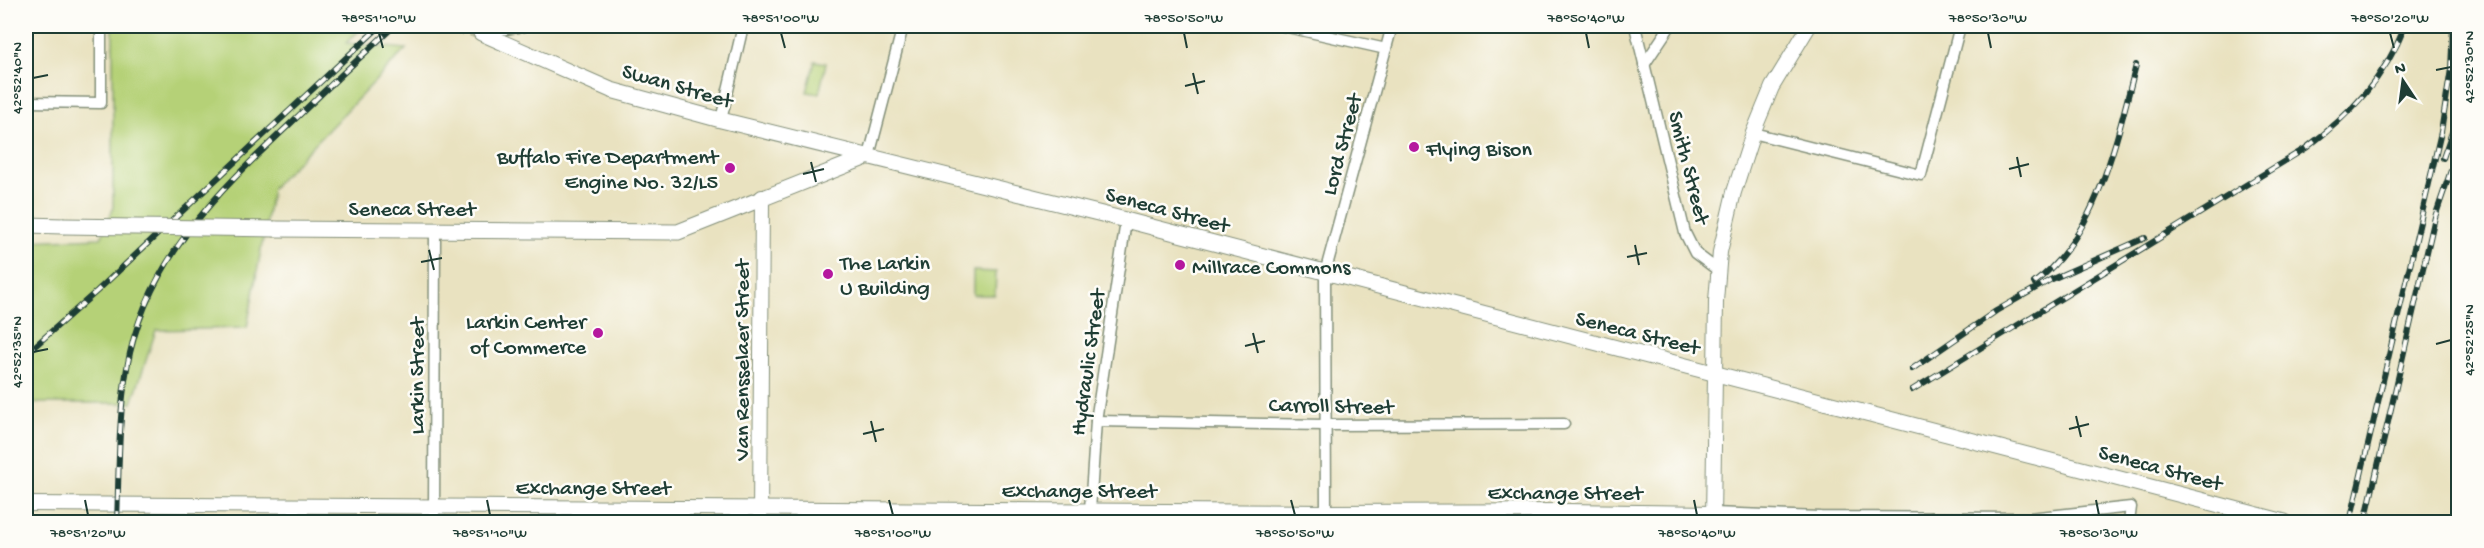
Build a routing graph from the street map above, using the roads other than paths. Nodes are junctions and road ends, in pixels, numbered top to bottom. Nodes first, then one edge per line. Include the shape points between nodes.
1 (101, 26) edge
2 (524, 26) edge
3 (743, 26) edge
4 (903, 26) edge
5 (1283, 26) edge
6 (1392, 26) edge
7 (1635, 26) edge
8 (1670, 26) edge
9 (1809, 26) edge
10 (1960, 26) edge
11 (481, 33) joint
12 (1386, 49) junction
13 (1644, 64) junction
14 (26, 102) edge
15 (721, 120) junction
16 (1753, 133) junction
17 (870, 156) junction
18 (762, 197) junction
19 (1126, 220) junction
20 (26, 225) edge
21 (435, 230) junction
22 (1719, 271) junction
23 (1325, 273) junction
24 (1715, 374) junction
25 (1096, 421) junction
26 (1564, 424) dead end
27 (1325, 425) junction
28 (26, 504) edge
29 (434, 507) junction
30 (760, 507) junction
31 (1090, 510) junction
32 (1326, 512) junction
33 (1713, 518) edge
34 (2281, 521) edge
35 (434, 522) edge
36 (760, 522) edge
37 (2129, 522) edge

1 - 14 street via 101,103
2 - 11 street
3 - 15 street
4 - 17 street
5 - 12 street
6 - 12 street, Lord Street
7 - 13 street, Smith Street
8 - 13 street
9 - 16 street via 1772,87
10 - 16 street via 1921,175
11 - 15 main road, Swan Street via 611,90
12 - 23 street, Lord Street
13 - 22 street, Smith Street via 1689,246
15 - 17 main road, Swan Street
16 - 22 street via 1734,192
17 - 18 main road, Seneca Street
17 - 19 main road, Seneca Street
18 - 21 main road, Seneca Street via 678,232
18 - 30 street, Van Rensselaer Street
19 - 23 main road, Seneca Street
19 - 25 street, Hydraulic Street
20 - 21 main road, Seneca Street, bridge
21 - 29 street, Larkin Street
22 - 24 street
23 - 24 main road, Seneca Street
23 - 27 street, Lord Street
24 - 33 street
24 - 34 main road, Seneca Street
25 - 27 street, Carroll Street
25 - 31 street, Hydraulic Street
26 - 27 street, Carroll Street
27 - 32 street, Lord Street
28 - 29 street, Exchange Street
29 - 30 street, Exchange Street
29 - 35 street, Larkin Street
30 - 31 street, Exchange Street
30 - 36 street, Van Rensselaer Street
31 - 32 street, Exchange Street
32 - 33 street, Exchange Street via 1564,511
33 - 37 street, Exchange Street via 2030,518 2131,507

